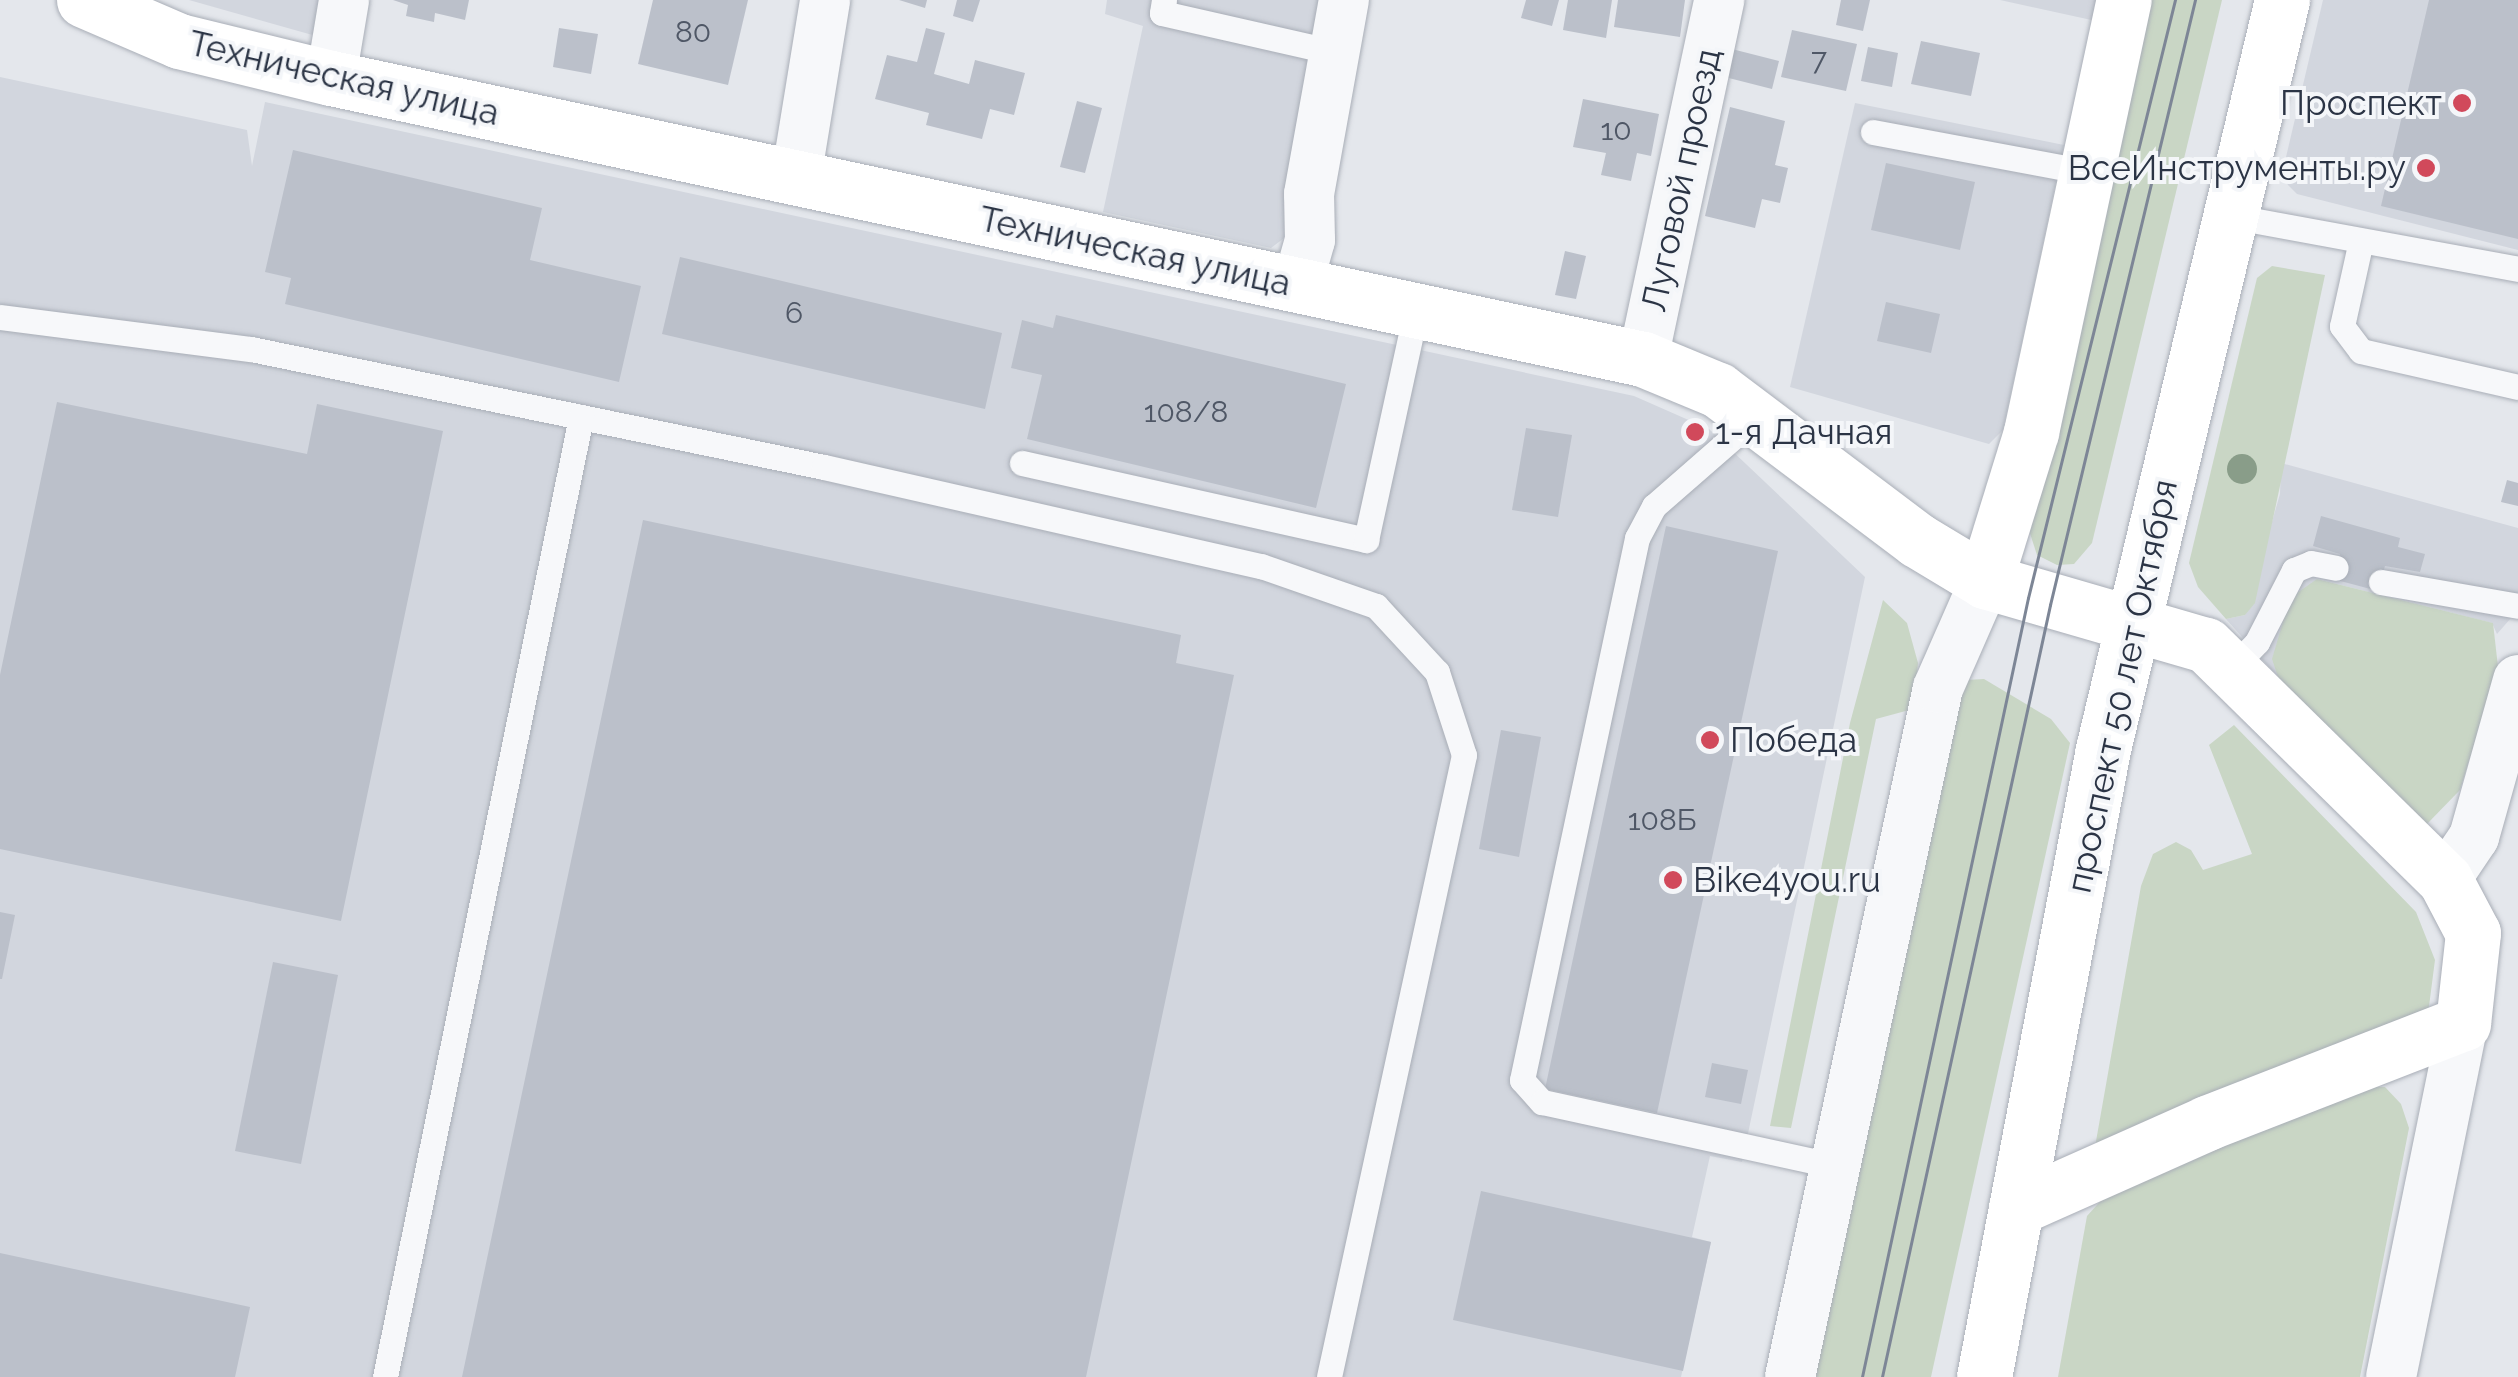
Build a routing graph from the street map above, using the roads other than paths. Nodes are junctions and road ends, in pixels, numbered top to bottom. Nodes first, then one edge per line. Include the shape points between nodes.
1 (344, 0) edge
2 (825, 0) edge
3 (1164, 0) edge
4 (1344, 0) edge
5 (1719, 0) edge
6 (2124, 0) edge
7 (2282, 0) edge
8 (100, 4) edge
9 (1333, 52) junction
10 (330, 78) junction
11 (1873, 132) dead end
12 (2087, 172) junction
13 (796, 178) junction
14 (2230, 216) junction
15 (2360, 244) junction
16 (2518, 269) edge
17 (1298, 286) junction
18 (1416, 311) junction
19 (0, 317) edge
20 (1642, 360) junction
21 (2518, 387) edge
22 (581, 417) junction
23 (1755, 418) junction
24 (1022, 463) dead end
25 (2336, 568) dead end
26 (1985, 582) junction
27 (2381, 582) dead end
28 (2518, 606) edge
29 (2133, 624) junction
30 (2232, 668) junction
31 (2518, 680) edge
32 (2445, 880) junction
33 (2463, 1023) junction
34 (1835, 1166) junction
35 (2016, 1208) junction
36 (385, 1377) edge
37 (1328, 1377) edge
38 (1790, 1377) edge
39 (1984, 1377) edge
40 (2391, 1377) edge

1 - 10 street
2 - 13 street
3 - 9 lane via 1162,13
4 - 9 street
5 - 20 street, Луговой проезд
6 - 12 main road
7 - 14 main road, проспект 50 лет Октября
8 - 10 main road, Техническая улица via 179,40
9 - 17 street via 1309,194 1310,240
10 - 13 main road, Техническая улица
11 - 12 lane
12 - 26 main road via 2031,432
13 - 17 main road, Техническая улица
14 - 15 lane
14 - 29 main road, проспект 50 лет Октября
15 - 16 lane
15 - 21 lane via 2342,326 2361,351
17 - 18 main road, Техническая улица
18 - 20 main road, Техническая улица
18 - 24 lane via 1366,540
19 - 22 lane via 251,349
20 - 23 main road, Техническая улица via 1718,390
22 - 36 lane
22 - 37 lane via 1261,566 1376,606 1437,672 1464,755
23 - 26 main road, Техническая улица via 1917,540
23 - 34 lane via 1654,506 1637,538 1522,1080 1542,1102
25 - 30 lane via 2311,563 2294,570 2257,642
26 - 29 main road, Техническая улица
26 - 34 street via 1938,688
27 - 28 lane
29 - 30 main road, Техническая улица via 2188,635
29 - 35 main road, проспект 50 лет Октября
30 - 32 main road, Техническая улица
31 - 32 street via 2474,836
32 - 33 main road, Техническая улица via 2473,933
33 - 35 main road via 2207,1123
33 - 40 street
34 - 38 street
35 - 39 main road, проспект 50 лет Октября

